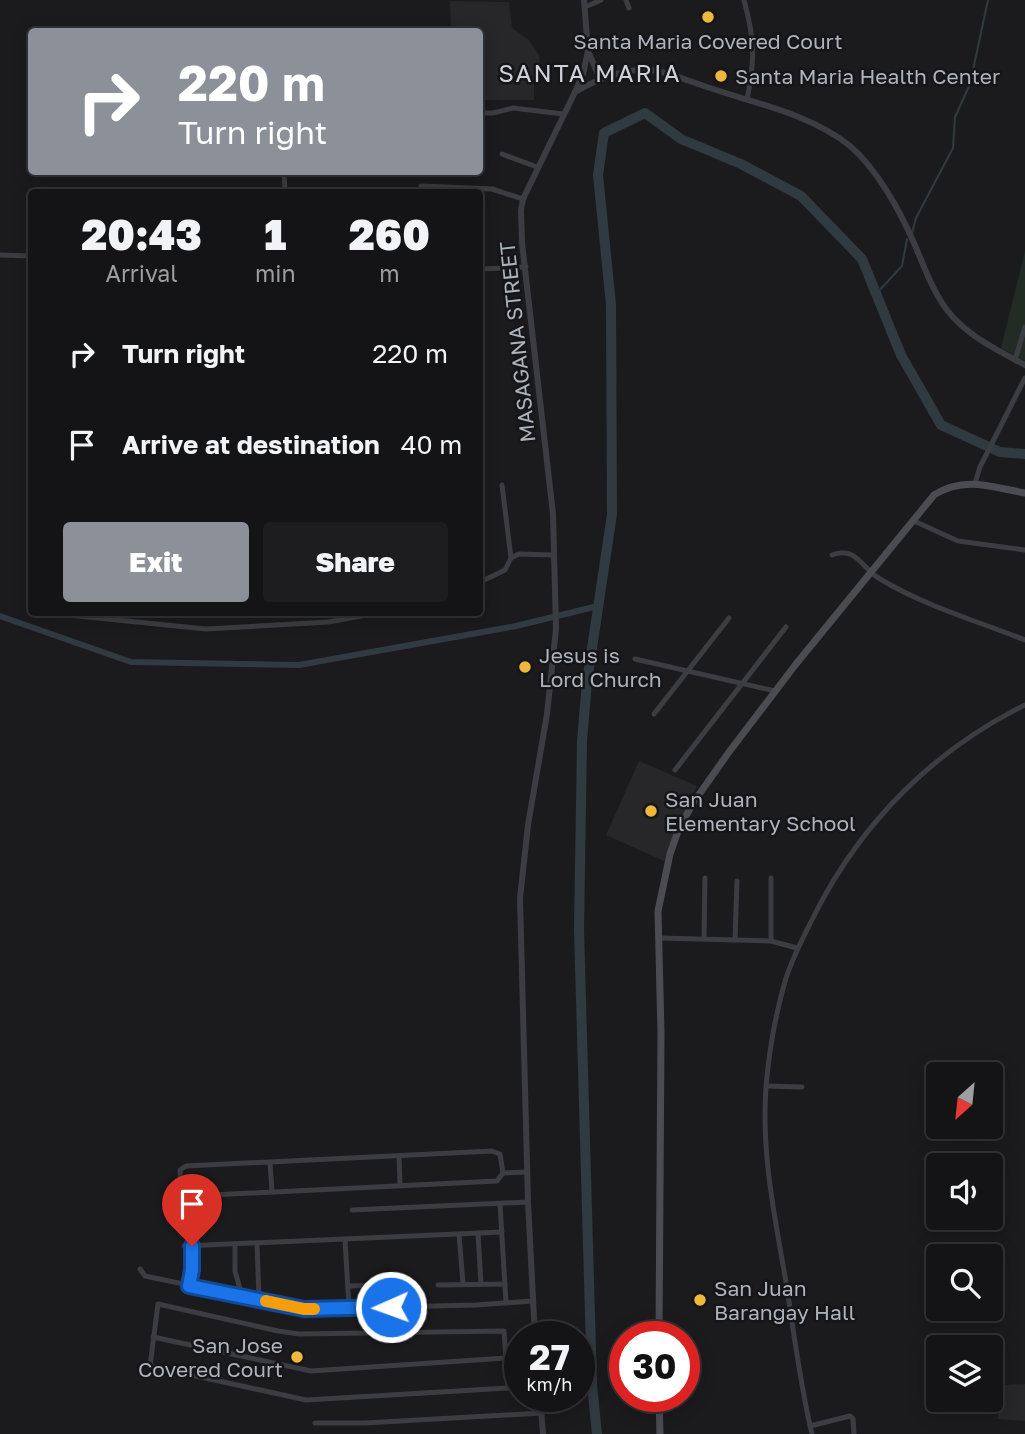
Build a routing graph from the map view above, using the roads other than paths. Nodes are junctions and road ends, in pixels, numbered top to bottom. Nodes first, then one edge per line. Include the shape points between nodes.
1 (601, 0) edge
2 (626, 0) edge
3 (744, 0) edge
4 (584, 4) edge
5 (629, 8) dead end
6 (588, 51) junction
7 (600, 79) junction
8 (575, 92) junction
9 (747, 100) junction
10 (483, 113) edge
11 (563, 114) junction
12 (502, 154) dead end
13 (537, 167) junction
14 (421, 186) dead end
15 (523, 199) junction
16 (0, 255) edge
17 (28, 256) edge
18 (526, 267) junction
19 (483, 269) edge
20 (1025, 327) edge
21 (1015, 360) junction
22 (1025, 365) edge
23 (1025, 378) edge
24 (975, 483) junction
25 (502, 485) dead end
26 (1025, 493) edge
27 (915, 521) junction
28 (1025, 550) edge
29 (553, 555) junction
30 (832, 555) dead end
31 (511, 558) junction
32 (871, 574) junction
33 (483, 581) edge
34 (78, 616) edge
35 (361, 616) edge
36 (729, 618) dead end
37 (786, 626) dead end
38 (1025, 640) edge
39 (635, 659) dead end
40 (689, 671) junction
41 (744, 682) junction
42 (775, 691) junction
43 (1025, 705) edge
44 (654, 714) dead end
45 (675, 770) dead end
46 (705, 878) dead end
47 (771, 878) dead end
48 (737, 881) dead end
49 (659, 938) junction
50 (704, 938) junction
51 (735, 940) junction
52 (771, 941) junction
53 (797, 948) junction
54 (766, 1086) junction
55 (802, 1087) dead end
56 (399, 1156) junction
57 (270, 1163) junction
58 (527, 1172) junction
59 (503, 1173) junction
60 (400, 1184) junction
61 (272, 1191) junction
62 (528, 1202) junction
63 (500, 1204) junction
64 (352, 1210) dead end
65 (502, 1232) junction
66 (478, 1233) junction
67 (459, 1234) junction
68 (345, 1239) junction
69 (257, 1243) junction
70 (235, 1244) junction
71 (184, 1246) dead end
72 (192, 1246) junction
73 (140, 1269) dead end
74 (463, 1284) junction
75 (481, 1284) junction
76 (505, 1284) junction
77 (394, 1285) dead end
78 (438, 1285) dead end
79 (189, 1286) junction
80 (348, 1286) junction
81 (242, 1296) junction
82 (259, 1300) junction
83 (533, 1300) junction
84 (506, 1303) junction
85 (349, 1308) junction
86 (534, 1321) edge
87 (659, 1321) edge
88 (504, 1331) edge
89 (153, 1337) junction
90 (504, 1358) edge
91 (504, 1388) edge
92 (659, 1412) edge
93 (542, 1413) joint
94 (315, 1423) dead end
95 (810, 1426) junction
96 (543, 1434) edge
97 (660, 1434) edge
98 (812, 1434) edge
99 (854, 1434) edge

1 - 4 street
2 - 5 street
3 - 9 street via 754,45
4 - 6 street
6 - 7 street
6 - 8 street, MASAGANA STREET
7 - 8 street
7 - 9 street via 655,71
8 - 11 street, MASAGANA STREET
9 - 21 street via 830,132 860,156 905,224 948,312 967,330
10 - 11 street via 513,108
11 - 13 street, MASAGANA STREET
12 - 13 street
13 - 15 street, MASAGANA STREET
14 - 15 street via 492,189
15 - 18 street, MASAGANA STREET
16 - 17 street
18 - 19 street
18 - 29 street, MASAGANA STREET via 553,514
20 - 21 street
21 - 22 street
23 - 24 street
24 - 26 main road
24 - 27 main road via 948,486 934,495
25 - 31 street
27 - 28 street via 958,541
27 - 32 main road
29 - 31 street
29 - 58 street, MASAGANA STREET via 556,629 520,898
30 - 32 street via 850,552
31 - 33 street via 505,570
32 - 38 street via 898,590
32 - 42 main road
34 - 35 street via 206,629
36 - 40 street
37 - 41 street
39 - 40 street
40 - 41 street
40 - 44 street
41 - 42 street
41 - 45 street
42 - 49 main road via 693,803 678,831 663,882
43 - 53 street via 962,741 894,800 842,864
46 - 50 street
47 - 52 street
48 - 51 street
49 - 50 street
49 - 87 main road
50 - 51 street
51 - 52 street
52 - 53 street
53 - 54 street via 774,1030
54 - 55 street
54 - 95 street via 767,1164
56 - 57 street
56 - 59 street via 496,1151
56 - 60 street
57 - 61 street
57 - 61 street via 183,1166 181,1189 191,1196
58 - 59 street
58 - 62 street, MASAGANA STREET
59 - 60 street via 497,1181
60 - 61 street
62 - 63 street
62 - 83 street, MASAGANA STREET
63 - 64 street
63 - 65 street
65 - 66 street
65 - 76 street
66 - 67 street
66 - 75 street
67 - 68 street
67 - 74 street
68 - 69 street
68 - 80 street
69 - 70 street
69 - 82 street
70 - 72 street
70 - 81 street via 235,1271
71 - 72 street
72 - 79 street
73 - 79 street via 145,1276
74 - 75 street
74 - 78 street
75 - 76 street
76 - 84 street
77 - 80 street
79 - 81 street
80 - 85 street
81 - 82 street
82 - 85 street via 304,1309
83 - 84 street
83 - 86 street, MASAGANA STREET
84 - 85 street
88 - 89 street via 299,1334 158,1304
89 - 90 street via 311,1371
89 - 91 street via 150,1366 306,1400
92 - 97 main road
93 - 94 street
93 - 96 street
95 - 98 street
95 - 99 street via 850,1416

